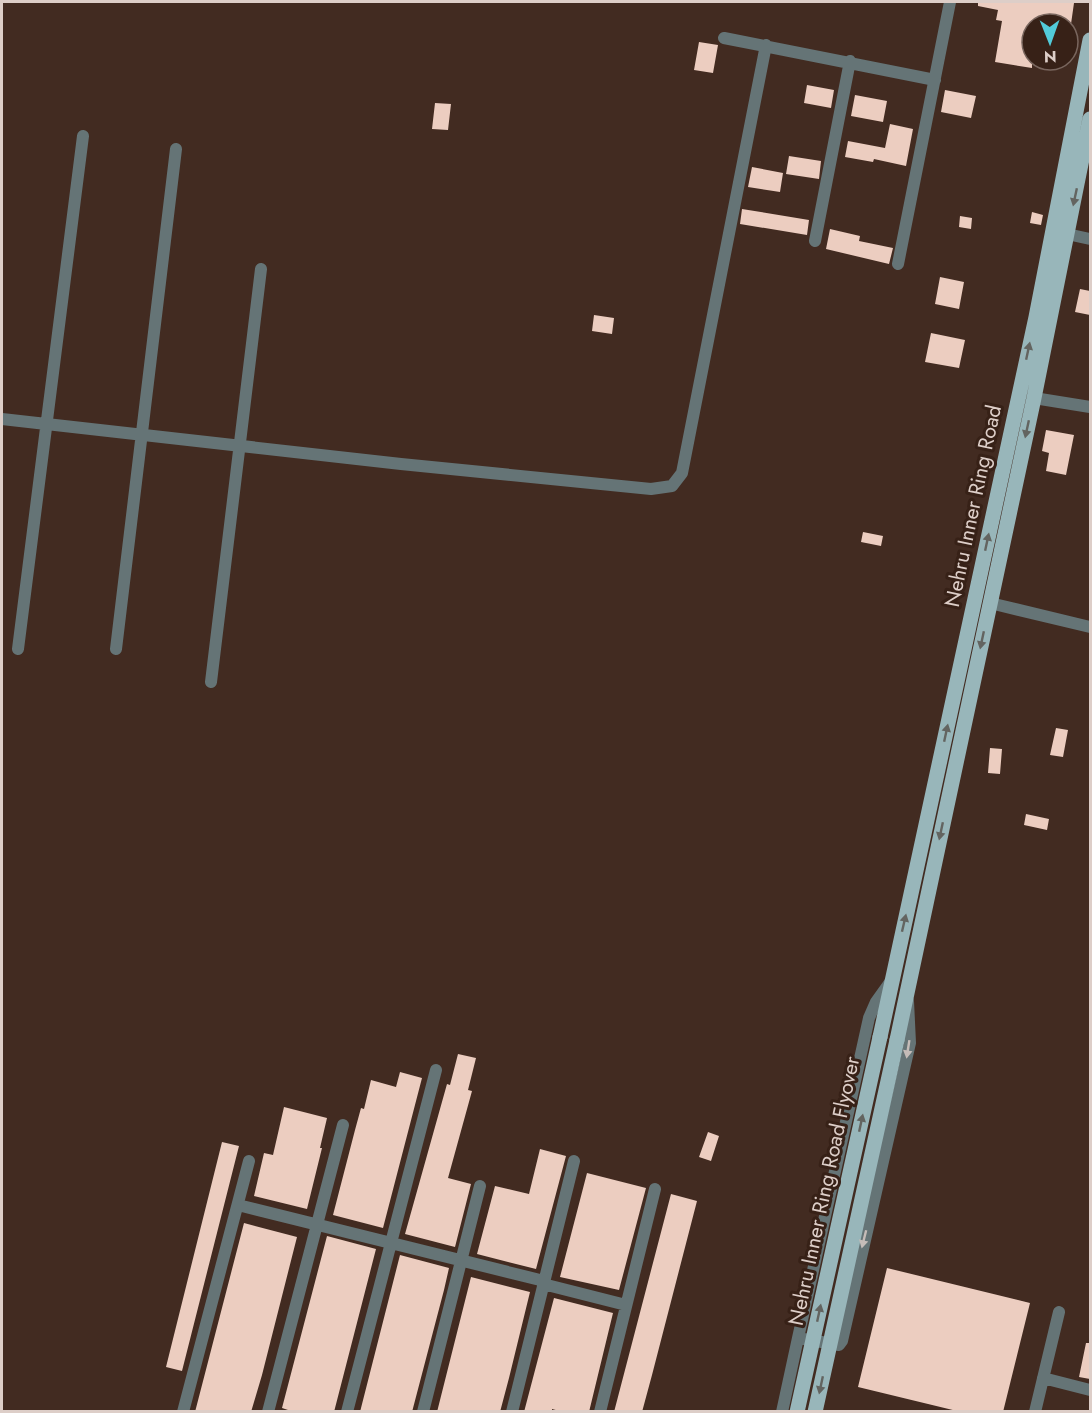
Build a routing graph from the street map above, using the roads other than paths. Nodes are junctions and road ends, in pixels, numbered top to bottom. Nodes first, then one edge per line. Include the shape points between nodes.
1 (950, 2) edge
2 (724, 38) dead end
3 (1090, 40) edge
4 (766, 45) junction
5 (850, 61) junction
6 (935, 80) junction
7 (1090, 119) edge
8 (83, 136) dead end
9 (176, 148) dead end
10 (1067, 234) junction
11 (1090, 239) edge
12 (815, 241) dead end
13 (898, 264) dead end
14 (261, 269) dead end
15 (1034, 398) junction
16 (1090, 408) edge
17 (2, 418) edge
18 (47, 424) junction
19 (141, 435) junction
20 (240, 446) junction
21 (990, 603) junction
22 (1090, 627) edge
23 (18, 649) dead end
24 (116, 649) dead end
25 (211, 682) dead end
26 (922, 878) junction
27 (892, 980) junction
28 (907, 991) junction
29 (436, 1070) dead end
30 (344, 1125) dead end
31 (249, 1161) dead end
32 (574, 1161) dead end
33 (480, 1186) dead end
34 (655, 1189) dead end
35 (238, 1205) junction
36 (317, 1225) junction
37 (391, 1244) junction
38 (461, 1261) junction
39 (544, 1282) junction
40 (626, 1305) junction
41 (1059, 1312) dead end
42 (798, 1338) junction
43 (1043, 1378) junction
44 (1090, 1390) edge
45 (183, 1412) edge
46 (268, 1412) edge
47 (347, 1412) edge
48 (423, 1412) edge
49 (512, 1412) edge
50 (600, 1412) edge
51 (782, 1412) edge
52 (797, 1412) edge
53 (815, 1412) edge
54 (1035, 1412) edge

1 - 6 street
2 - 4 street
26 -> 3 main road, Nehru Inner Ring Road
4 - 5 street
4 - 20 street via 682,473 672,486 651,489
5 - 6 street
5 - 12 street
6 - 13 street
7 -> 10 main road, Nehru Inner Ring Road
8 - 18 street
9 - 19 street
10 - 11 street
10 - 15 main road, Nehru Inner Ring Road
14 - 20 street
15 - 16 street
15 -> 21 main road, Nehru Inner Ring Road
17 - 18 street
18 - 19 street
18 - 23 street
19 - 20 street
19 - 24 street
20 - 25 street
21 - 22 street
21 -> 26 main road, Nehru Inner Ring Road
27 -> 26 main road, Nehru Inner Ring Road
26 - 28 main road, Nehru Inner Ring Road
27 - 42 street via 869,1018
52 -> 27 main road, Nehru Inner Ring Road Flyover, bridge
28 -> 42 street via 910,1042 842,1341 839,1346
28 -> 53 main road, Nehru Inner Ring Road Flyover, bridge
29 - 37 street
30 - 36 street
31 - 35 street
32 - 39 street
33 - 38 street
34 - 40 street
35 - 36 street
35 - 45 street
36 - 37 street
36 - 46 street
37 - 38 street
37 - 47 street
38 - 39 street
38 - 48 street
39 - 40 street
39 - 49 street
40 - 50 street
41 - 43 street
42 - 51 street
43 - 44 street
43 - 54 street

